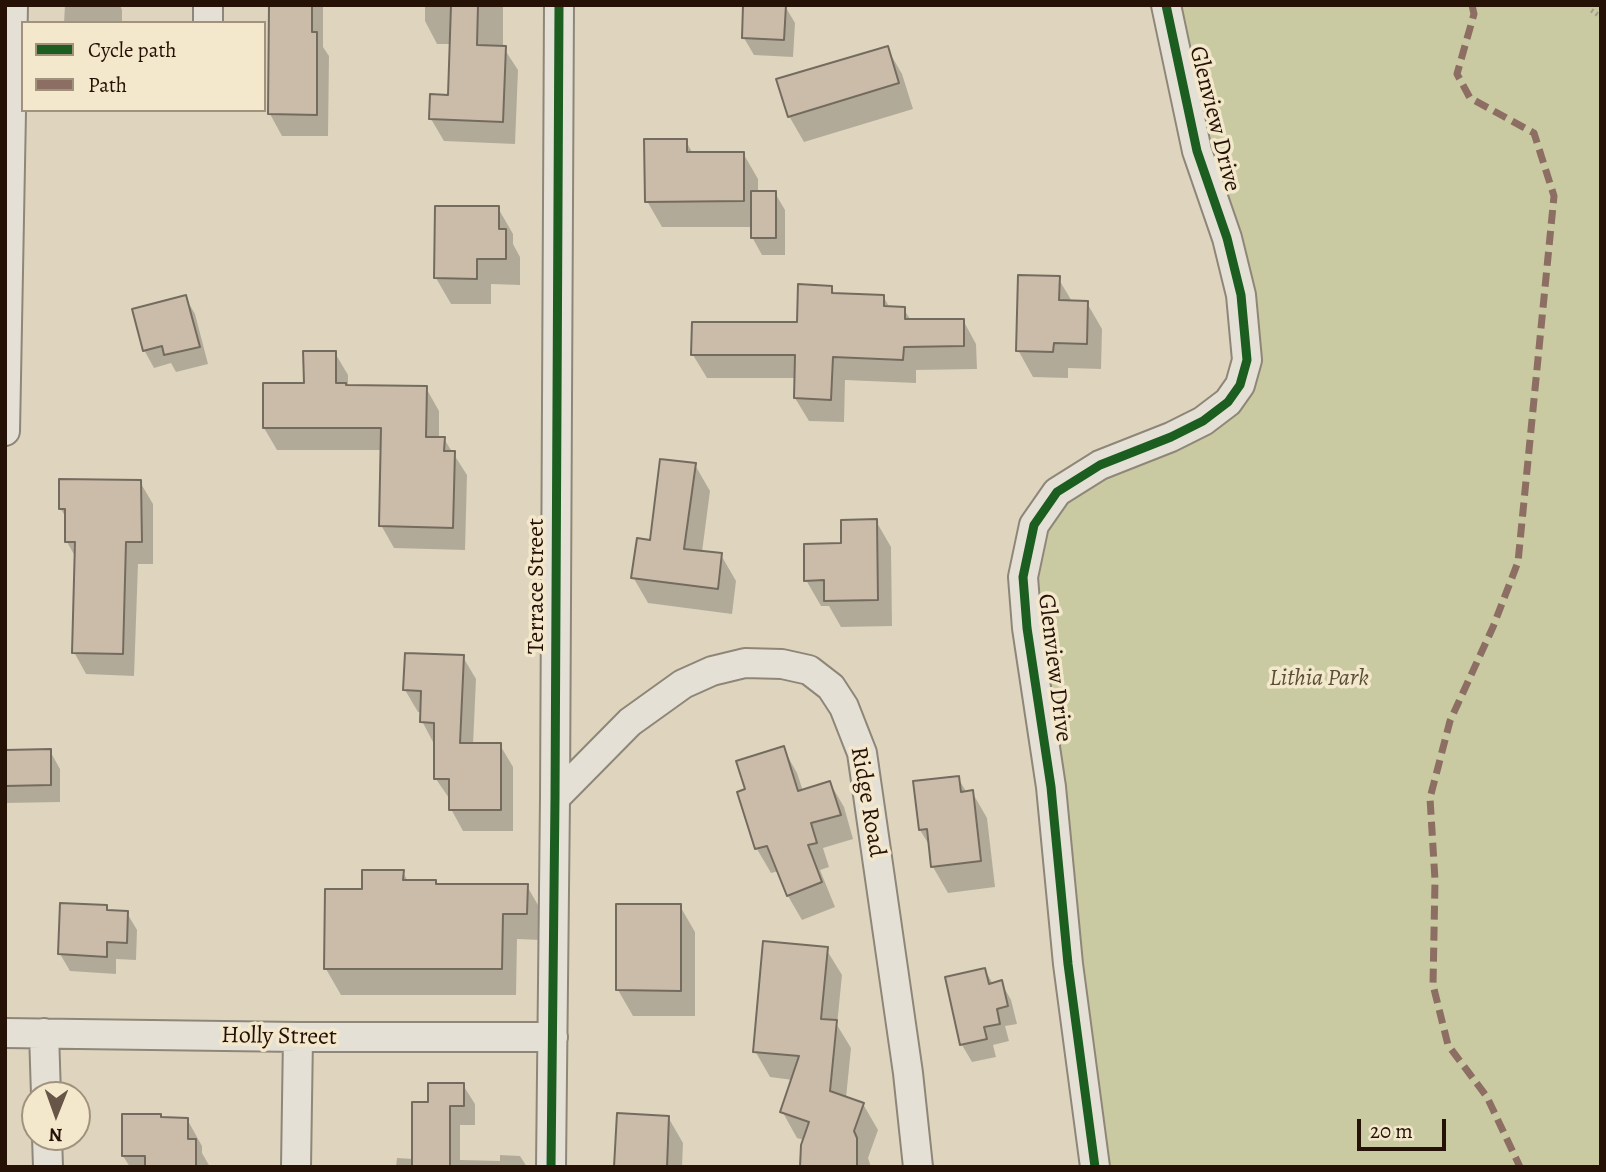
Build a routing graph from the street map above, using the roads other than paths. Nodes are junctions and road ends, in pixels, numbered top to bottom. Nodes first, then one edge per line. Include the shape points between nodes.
1 (13, 5) edge
2 (559, 5) edge
3 (1166, 5) edge
4 (18, 103) edge
5 (5, 431) edge
6 (555, 798) junction
7 (5, 1033) edge
8 (44, 1033) junction
9 (298, 1037) junction
10 (553, 1037) junction
11 (46, 1081) edge
12 (296, 1167) edge
13 (551, 1167) edge
14 (918, 1167) edge
15 (1095, 1167) edge

1 - 4 street
2 - 6 street, Terrace Street
3 - 15 street, Glenview Drive via 1197,151 1241,295 1247,360 1240,385 1228,402 1203,421 1100,465 1057,492 1034,525 1023,577
4 - 5 street
6 - 10 street, Terrace Street
6 - 14 street, Ridge Road via 631,722 683,684 712,671 745,663 782,664 809,670 831,687 862,753
7 - 8 street, Holly Street
8 - 9 street, Holly Street
8 - 11 street
9 - 10 street, Holly Street
9 - 12 street
10 - 13 street, Terrace Street

